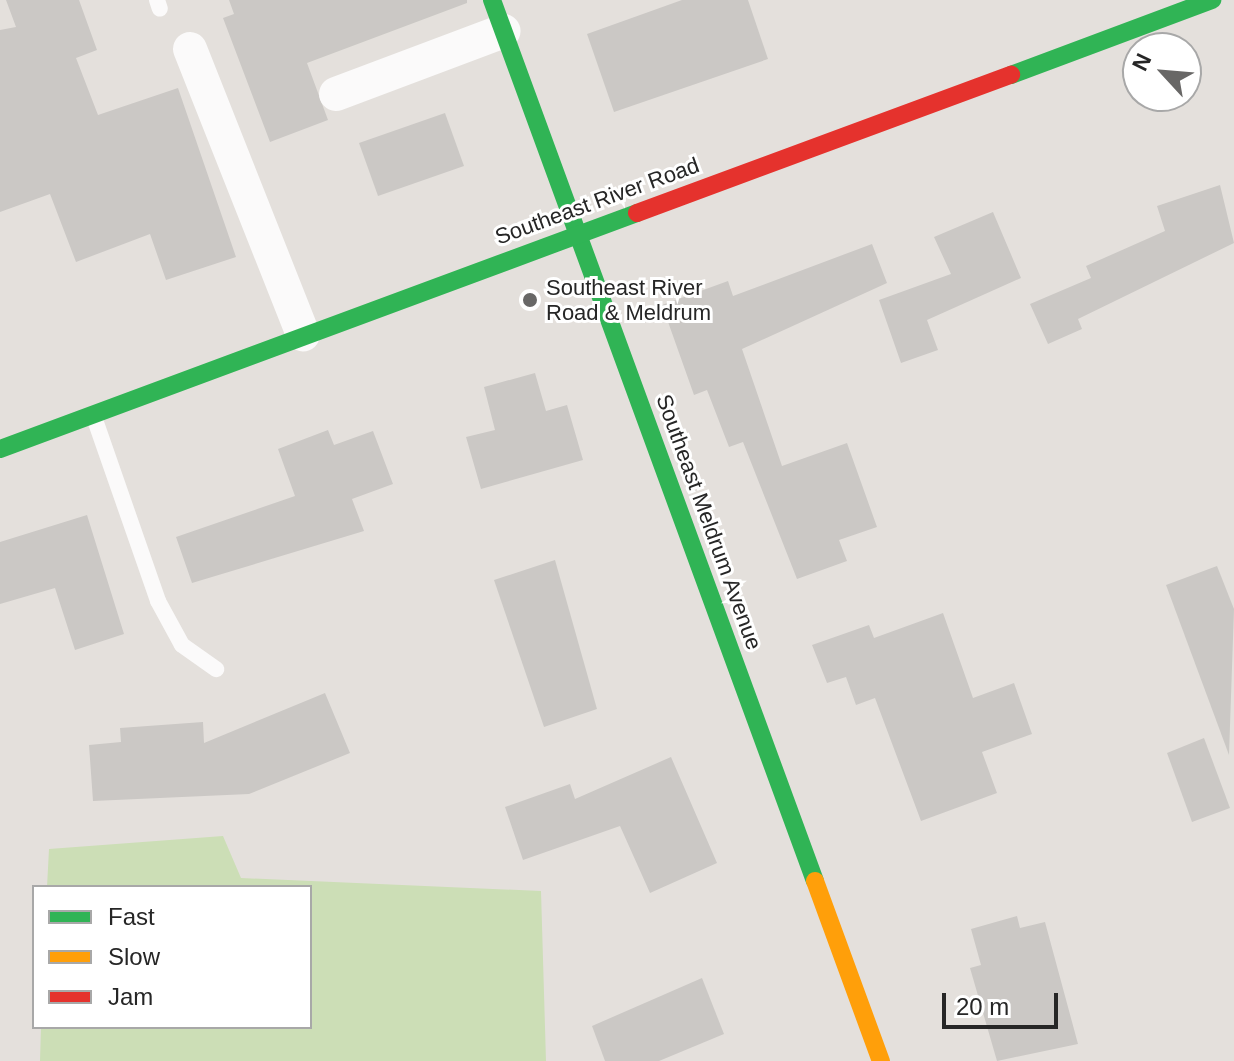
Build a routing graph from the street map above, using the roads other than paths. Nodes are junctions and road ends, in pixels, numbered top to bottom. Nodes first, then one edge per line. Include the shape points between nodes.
1 (1212, 0) edge
2 (498, 16) edge
3 (190, 49) dead end
4 (336, 94) dead end
5 (578, 234) junction
6 (303, 334) junction
7 (92, 412) junction
8 (0, 449) edge
9 (216, 669) dead end
10 (881, 1061) edge

1 - 5 street, Southeast River Road
2 - 4 street
2 - 5 street, Southeast Meldrum Avenue
3 - 6 street
5 - 6 street, Southeast River Road
5 - 10 street, Southeast Meldrum Avenue
6 - 7 street, Southeast River Road
7 - 8 street, Southeast River Road
7 - 9 lane via 158,601 182,645

